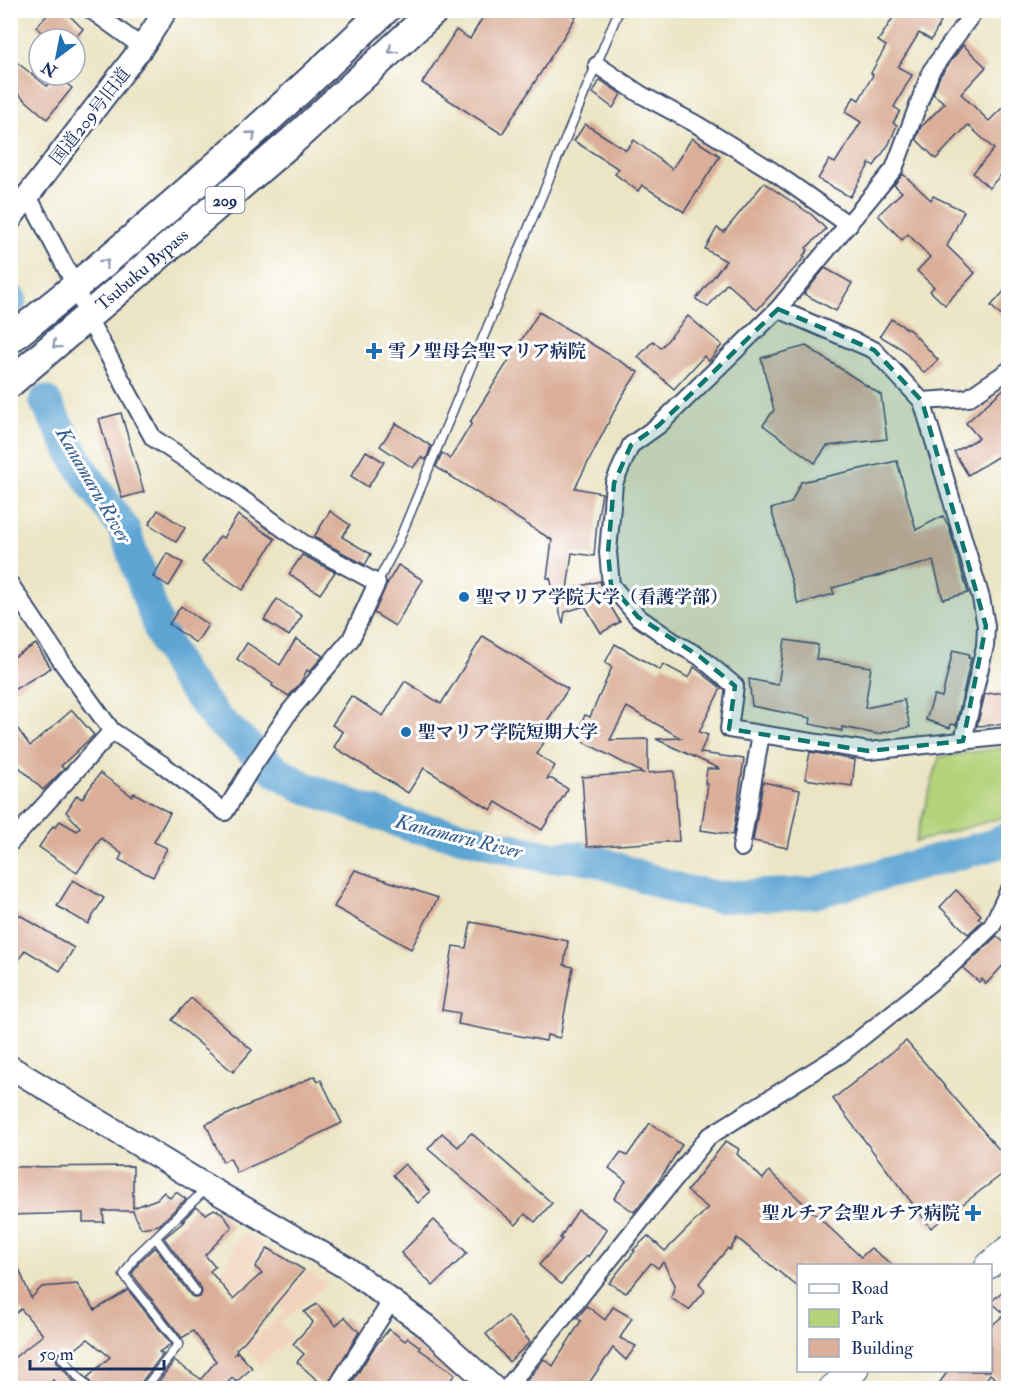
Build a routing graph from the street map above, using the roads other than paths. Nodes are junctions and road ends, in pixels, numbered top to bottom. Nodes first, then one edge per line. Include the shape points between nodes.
1 (91, 10) edge
2 (166, 10) edge
3 (386, 10) edge
4 (435, 10) edge
5 (619, 10) edge
6 (975, 10) edge
7 (142, 47) junction
8 (597, 65) junction
9 (28, 196) junction
10 (10, 219) edge
11 (849, 225) junction
12 (76, 287) junction
13 (778, 309) junction
14 (88, 318) junction
15 (10, 339) edge
16 (1007, 375) edge
17 (10, 383) edge
18 (922, 401) junction
19 (377, 583) junction
20 (10, 584) edge
21 (112, 732) junction
22 (761, 734) junction
23 (1008, 736) edge
24 (963, 741) junction
25 (10, 843) edge
26 (741, 848) dead end
27 (1008, 892) edge
28 (10, 1067) edge
29 (208, 1187) junction
30 (156, 1238) junction
31 (1008, 1249) edge
32 (990, 1264) edge
33 (196, 1292) dead end
34 (392, 1300) junction
35 (62, 1358) dead end
36 (854, 1372) edge
37 (88, 1389) edge
38 (145, 1389) edge
39 (336, 1389) edge
40 (494, 1389) edge
41 (507, 1389) edge
42 (832, 1389) edge

1 - 7 street
2 - 7 street, 国道209号旧道
12 -> 3 highway, Tsubuku Bypass / 209 via 279,112
4 -> 14 highway, Tsubuku Bypass / 209 via 292,141
5 - 8 lane
6 - 11 street via 931,71 894,169
7 - 9 street, 国道209号旧道
8 - 11 street via 771,170
8 - 19 lane
9 - 10 street, 国道209号旧道
9 - 12 street
11 - 13 street
12 - 14 street
12 - 15 highway, Tsubuku Bypass / 209
13 - 18 street via 874,350
13 - 22 street via 659,425 630,445 614,483 608,552 611,585 638,617 699,656 735,686 729,729
14 -> 17 highway, Tsubuku Bypass / 209
14 - 19 street via 153,438 303,543
16 - 18 street via 968,398
18 - 24 street via 986,626
19 - 21 street via 351,639 290,711 225,812
20 - 21 street
21 - 25 street
22 - 24 street via 869,752
22 - 26 street
23 - 24 street
27 - 41 street via 992,926 944,972 841,1054 708,1137
28 - 29 street
29 - 30 lane
29 - 34 street via 347,1268
30 - 33 lane
30 - 38 lane via 135,1257 124,1275 179,1344
31 - 32 main road
34 - 39 street
34 - 40 street
35 - 37 lane
36 - 42 main road

